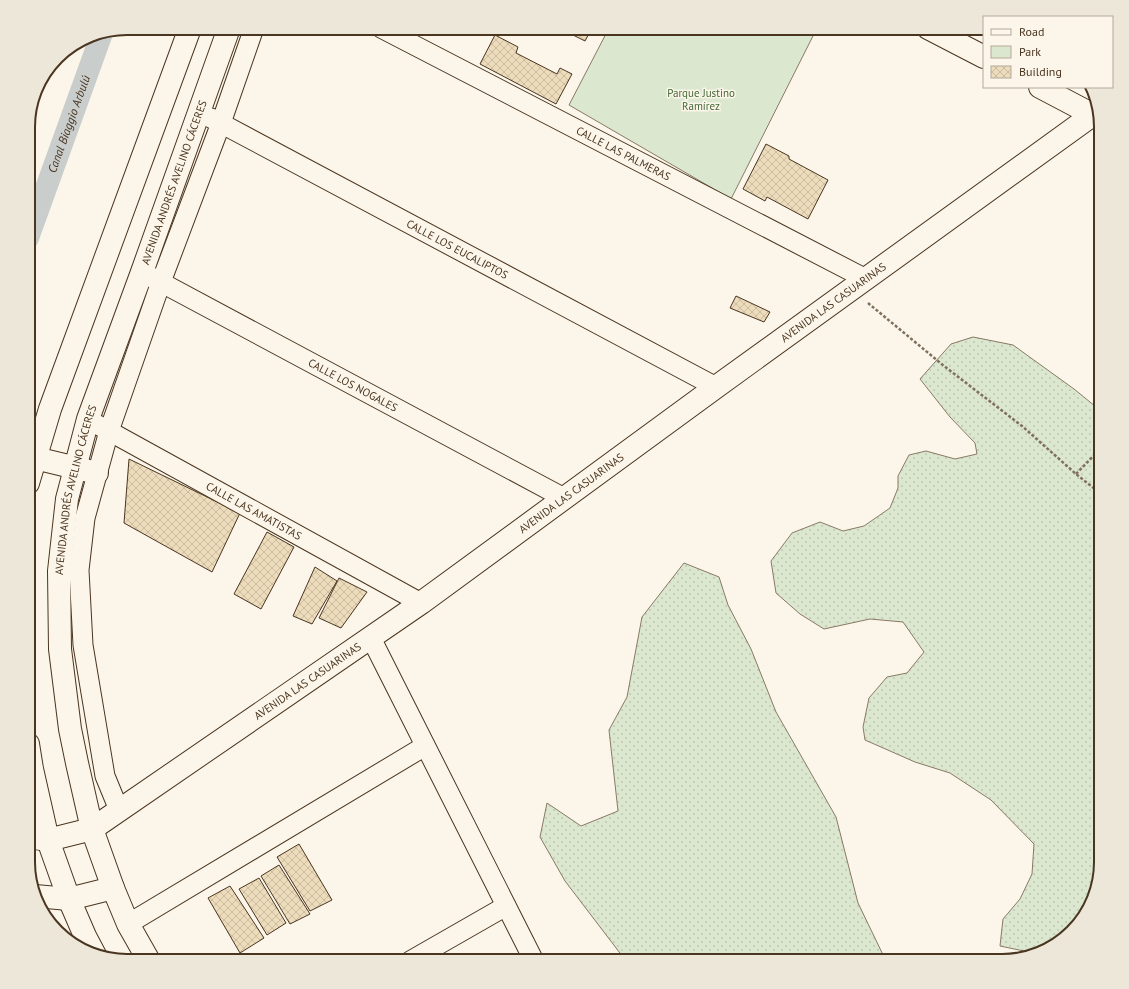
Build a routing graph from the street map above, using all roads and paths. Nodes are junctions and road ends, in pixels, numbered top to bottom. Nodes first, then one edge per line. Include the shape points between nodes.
1 (187, 35) edge
2 (226, 35) edge
3 (252, 35) edge
4 (394, 35) edge
5 (942, 35) edge
6 (983, 56) edge
7 (1042, 88) edge
8 (199, 112) junction
9 (1093, 112) edge
10 (1093, 116) edge
11 (221, 123) junction
12 (152, 277) junction
13 (859, 284) junction
14 (716, 387) junction
15 (88, 419) junction
16 (109, 431) junction
17 (1094, 455) edge
18 (35, 458) joint
19 (75, 468) junction
20 (97, 473) junction
21 (1076, 474) junction
22 (1094, 488) edge
23 (564, 498) junction
24 (421, 603) junction
25 (371, 638) junction
26 (425, 746) junction
27 (35, 804) edge
28 (119, 810) junction
29 (92, 829) junction
30 (38, 839) edge
31 (113, 888) junction
32 (42, 897) edge
33 (69, 899) junction
34 (506, 906) junction
35 (128, 924) junction
36 (90, 946) edge
37 (145, 954) edge
38 (422, 954) edge
39 (530, 954) edge

1 - 18 main road via 50,409
2 - 8 main road, AVENIDA ANDRÉS AVELINO CÁCERES
3 - 11 street, AVENIDA ANDRÉS AVELINO CÁCERES
4 - 13 street, CALLE LAS PALMERAS
5 - 6 main road
7 - 9 main road
8 - 11 street, CALLE LOS EUCALIPTOS
8 - 12 main road, AVENIDA ANDRÉS AVELINO CÁCERES
10 - 13 main road, AVENIDA LAS CASUARINAS
11 - 12 street, AVENIDA ANDRÉS AVELINO CÁCERES
11 - 14 street, CALLE LOS EUCALIPTOS
12 - 15 main road, AVENIDA ANDRÉS AVELINO CÁCERES
12 - 16 street, AVENIDA ANDRÉS AVELINO CÁCERES
12 - 23 street, CALLE LOS NOGALES
13 - 14 main road, AVENIDA LAS CASUARINAS
13 - 21 path via 864,300 1022,426
14 - 23 main road, AVENIDA LAS CASUARINAS
15 - 16 street, CALLE LAS AMATISTAS
15 - 19 main road, AVENIDA ANDRÉS AVELINO CÁCERES
16 - 20 street, AVENIDA ANDRÉS AVELINO CÁCERES
16 - 24 street, CALLE LAS AMATISTAS
17 - 21 path
18 - 19 main road
19 - 20 main road
19 - 29 main road, AVENIDA ANDRÉS AVELINO CÁCERES via 67,499 60,571 60,649 70,729
20 - 28 street, AVENIDA ANDRÉS AVELINO CÁCERES via 85,518 80,570 82,645 105,776
21 - 22 path
23 - 24 main road, AVENIDA LAS CASUARINAS
24 - 25 main road, AVENIDA LAS CASUARINAS
25 - 26 street
25 - 28 main road, AVENIDA LAS CASUARINAS
26 - 34 street
26 - 35 street
27 - 30 main road
28 - 29 main road, AVENIDA LAS CASUARINAS
29 - 30 main road, AVENIDA LAS CASUARINAS
29 - 31 main road, AVENIDA ANDRÉS AVELINO CÁCERES
30 - 33 main road
31 - 33 main road
31 - 35 main road, AVENIDA ANDRÉS AVELINO CÁCERES
32 - 33 main road
33 - 36 main road
34 - 38 street
34 - 39 street
35 - 37 main road, AVENIDA ANDRÉS AVELINO CÁCERES

